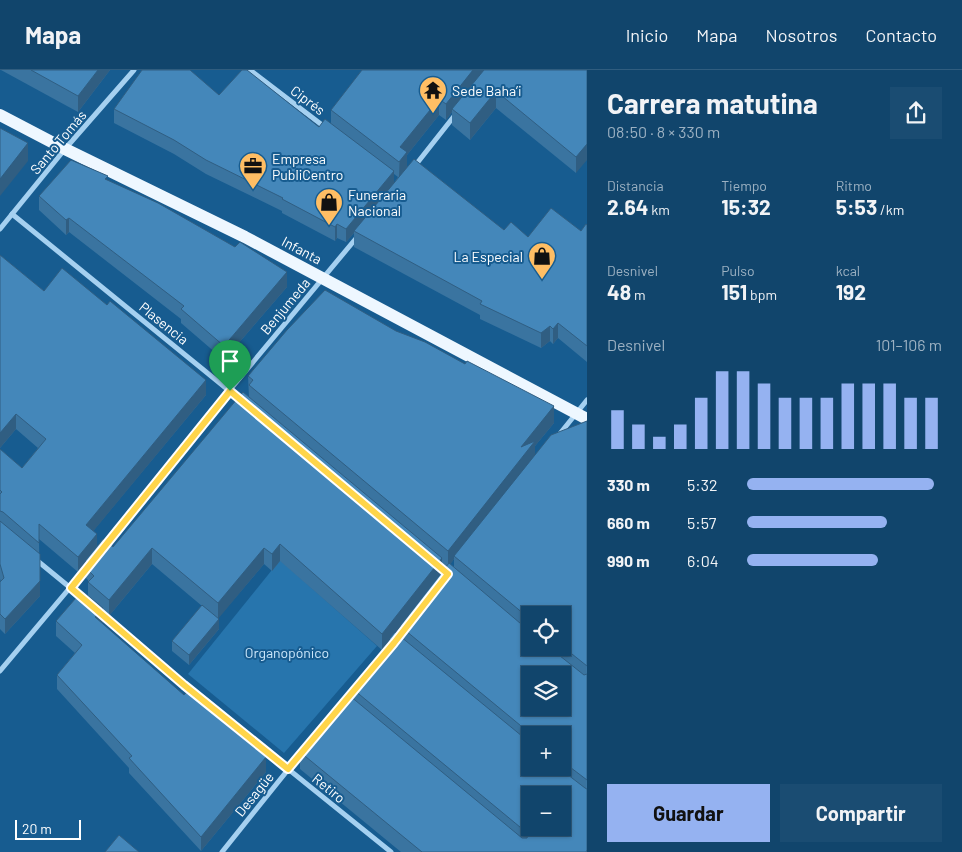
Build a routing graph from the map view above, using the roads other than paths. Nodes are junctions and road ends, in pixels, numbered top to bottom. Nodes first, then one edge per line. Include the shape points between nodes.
1 (134, 70) edge
2 (250, 70) edge
3 (461, 108) edge
4 (0, 115) edge
5 (329, 130) edge
6 (65, 150) junction
7 (412, 169) edge
8 (12, 214) junction
9 (364, 228) edge
10 (0, 229) edge
11 (323, 278) junction
12 (230, 391) junction
13 (587, 400) edge
14 (244, 403) edge
15 (582, 416) edge
16 (552, 444) edge
17 (101, 550) edge
18 (28, 553) edge
19 (95, 558) edge
20 (71, 588) junction
21 (86, 601) edge
22 (93, 608) edge
23 (0, 671) edge
24 (369, 673) edge
25 (331, 717) edge
26 (306, 747) edge
27 (288, 769) junction
28 (222, 852) edge
29 (391, 852) edge

1 - 6 street, Santo Tomás
2 - 5 street, Ciprés
3 - 7 street
4 - 6 main road, Infanta
6 - 8 street, Santo Tomás
6 - 11 main road, Infanta
8 - 10 street, Santo Tomás
8 - 12 street, Plasencia
9 - 11 street, Benjumeda
11 - 12 street, Benjumeda
11 - 15 main road, Infanta
12 - 14 street, Plasencia
12 - 17 street, Benjumeda
13 - 15 street
15 - 16 street
18 - 20 street
19 - 20 street
20 - 21 street
20 - 23 street
22 - 27 street, Retiro
24 - 25 street
26 - 27 street, Desagüe
27 - 28 street, Desagüe
27 - 29 street, Retiro

